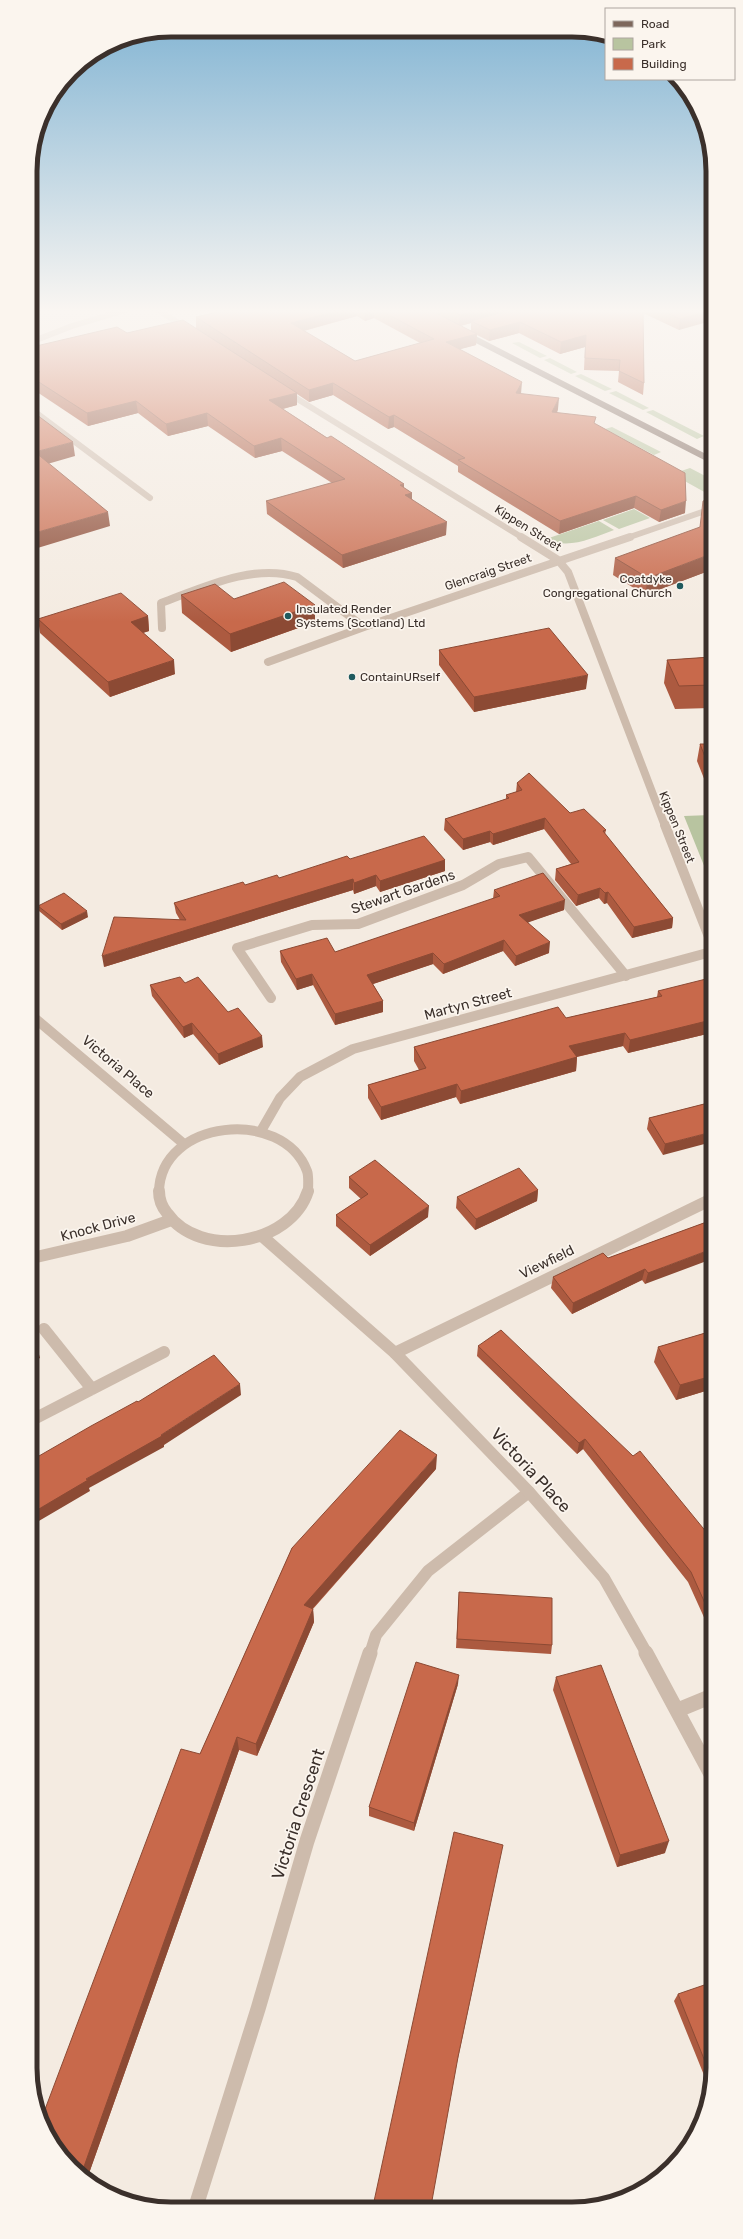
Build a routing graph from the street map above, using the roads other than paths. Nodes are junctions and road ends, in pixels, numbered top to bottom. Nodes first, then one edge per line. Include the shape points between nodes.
1 (37, 413) edge
2 (321, 413) edge
3 (620, 413) edge
4 (706, 457) edge
5 (150, 498) dead end
6 (706, 511) edge
7 (558, 560) junction
8 (364, 627) junction
9 (162, 628) dead end
10 (268, 662) dead end
11 (706, 929) edge
12 (706, 953) edge
13 (626, 976) junction
14 (271, 998) dead end
15 (37, 1020) edge
16 (261, 1131) junction
17 (184, 1144) junction
18 (706, 1202) edge
19 (171, 1220) junction
20 (262, 1236) junction
21 (37, 1257) edge
22 (44, 1329) dead end
23 (164, 1352) dead end
24 (395, 1353) junction
25 (92, 1389) junction
26 (37, 1417) edge
27 (529, 1492) junction
28 (706, 1698) edge
29 (678, 1710) junction
30 (706, 1764) edge
31 (197, 2202) edge

1 - 5 street
2 - 7 street, Kippen Street
3 - 4 main road
6 - 7 street, Glencraig Street
7 - 8 street, Glencraig Street
7 - 11 street, Kippen Street via 568,572 628,733
8 - 9 street via 296,576 270,571 213,584 161,603
8 - 10 street, Glencraig Street
12 - 13 street, Martyn Street
13 - 14 street, Stewart Gardens via 528,857 499,864 463,885 358,924 312,925 237,948
13 - 16 street, Martyn Street via 353,1049 300,1077 280,1098
15 - 17 street, Victoria Place
16 - 17 street via 242,1128 221,1130 201,1135
16 - 20 street via 283,1140 299,1153 308,1170 309,1190 301,1208 285,1224
17 - 19 street via 170,1157 161,1172 158,1189 161,1205
18 - 24 street, Viewfield
19 - 20 street via 188,1233 212,1240 238,1241
19 - 21 street, Knock Drive via 127,1236
20 - 24 street, Victoria Place
22 - 25 street
23 - 25 street
24 - 27 street, Victoria Place
25 - 26 street
27 - 29 street, Victoria Place via 604,1578
27 - 31 street, Victoria Crescent via 428,1571 376,1635 307,1841
28 - 29 street
29 - 30 street, Victoria Place

